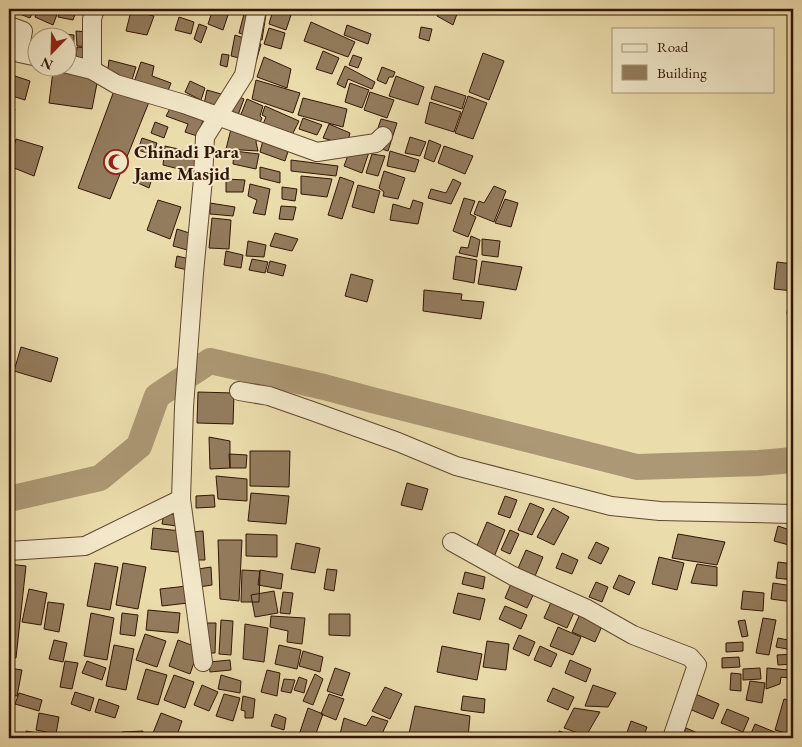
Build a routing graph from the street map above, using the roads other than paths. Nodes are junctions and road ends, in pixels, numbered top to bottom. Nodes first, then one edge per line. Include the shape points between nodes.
1 (96, 9) edge
2 (257, 9) edge
3 (9, 26) edge
4 (28, 55) edge
5 (78, 66) edge
6 (92, 70) junction
7 (218, 116) junction
8 (384, 136) dead end
9 (239, 391) dead end
10 (181, 499) junction
11 (793, 514) edge
12 (452, 542) dead end
13 (9, 551) edge
14 (203, 662) dead end
15 (672, 738) edge

1 - 6 street via 92,19
2 - 7 street via 244,75
3 - 4 street via 23,31 19,53
5 - 6 street
6 - 7 street via 116,84
7 - 8 street via 316,152 376,143
7 - 10 street via 205,137 184,407
9 - 11 street via 269,396 456,466 611,506 660,511
10 - 13 street via 86,546
10 - 14 street
12 - 15 street via 513,576 587,609 634,635 690,657 698,666

